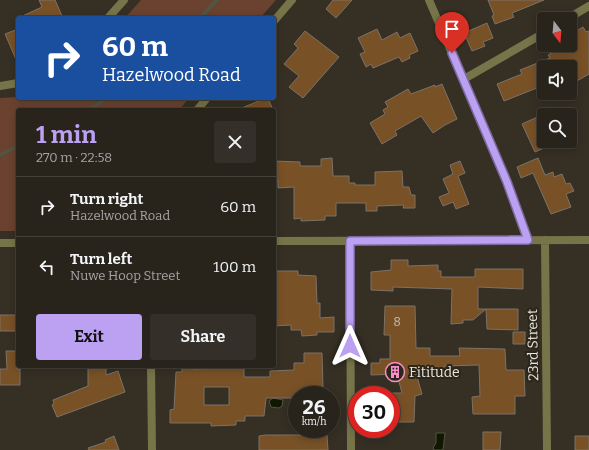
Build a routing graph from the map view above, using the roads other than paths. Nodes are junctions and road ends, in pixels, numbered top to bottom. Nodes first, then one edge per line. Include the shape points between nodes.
1 (124, 0) edge
2 (292, 0) edge
3 (429, 0) edge
4 (589, 6) edge
5 (577, 13) edge
6 (110, 16) edge
7 (276, 19) edge
8 (537, 37) edge
9 (464, 79) junction
10 (16, 83) edge
11 (0, 86) edge
12 (205, 100) edge
13 (199, 108) edge
14 (528, 240) junction
15 (545, 240) junction
16 (589, 240) edge
17 (276, 241) edge
18 (350, 241) junction
19 (0, 243) edge
20 (16, 243) edge
21 (152, 368) edge
22 (152, 450) edge
23 (351, 450) edge
24 (547, 450) edge

1 - 6 street
2 - 7 street
3 - 9 street
4 - 5 street
8 - 9 street
9 - 14 street
10 - 11 street
12 - 13 street
14 - 15 street
14 - 18 street
15 - 16 street
15 - 24 street, 23rd Street
17 - 18 street
18 - 23 street
19 - 20 street
21 - 22 street

